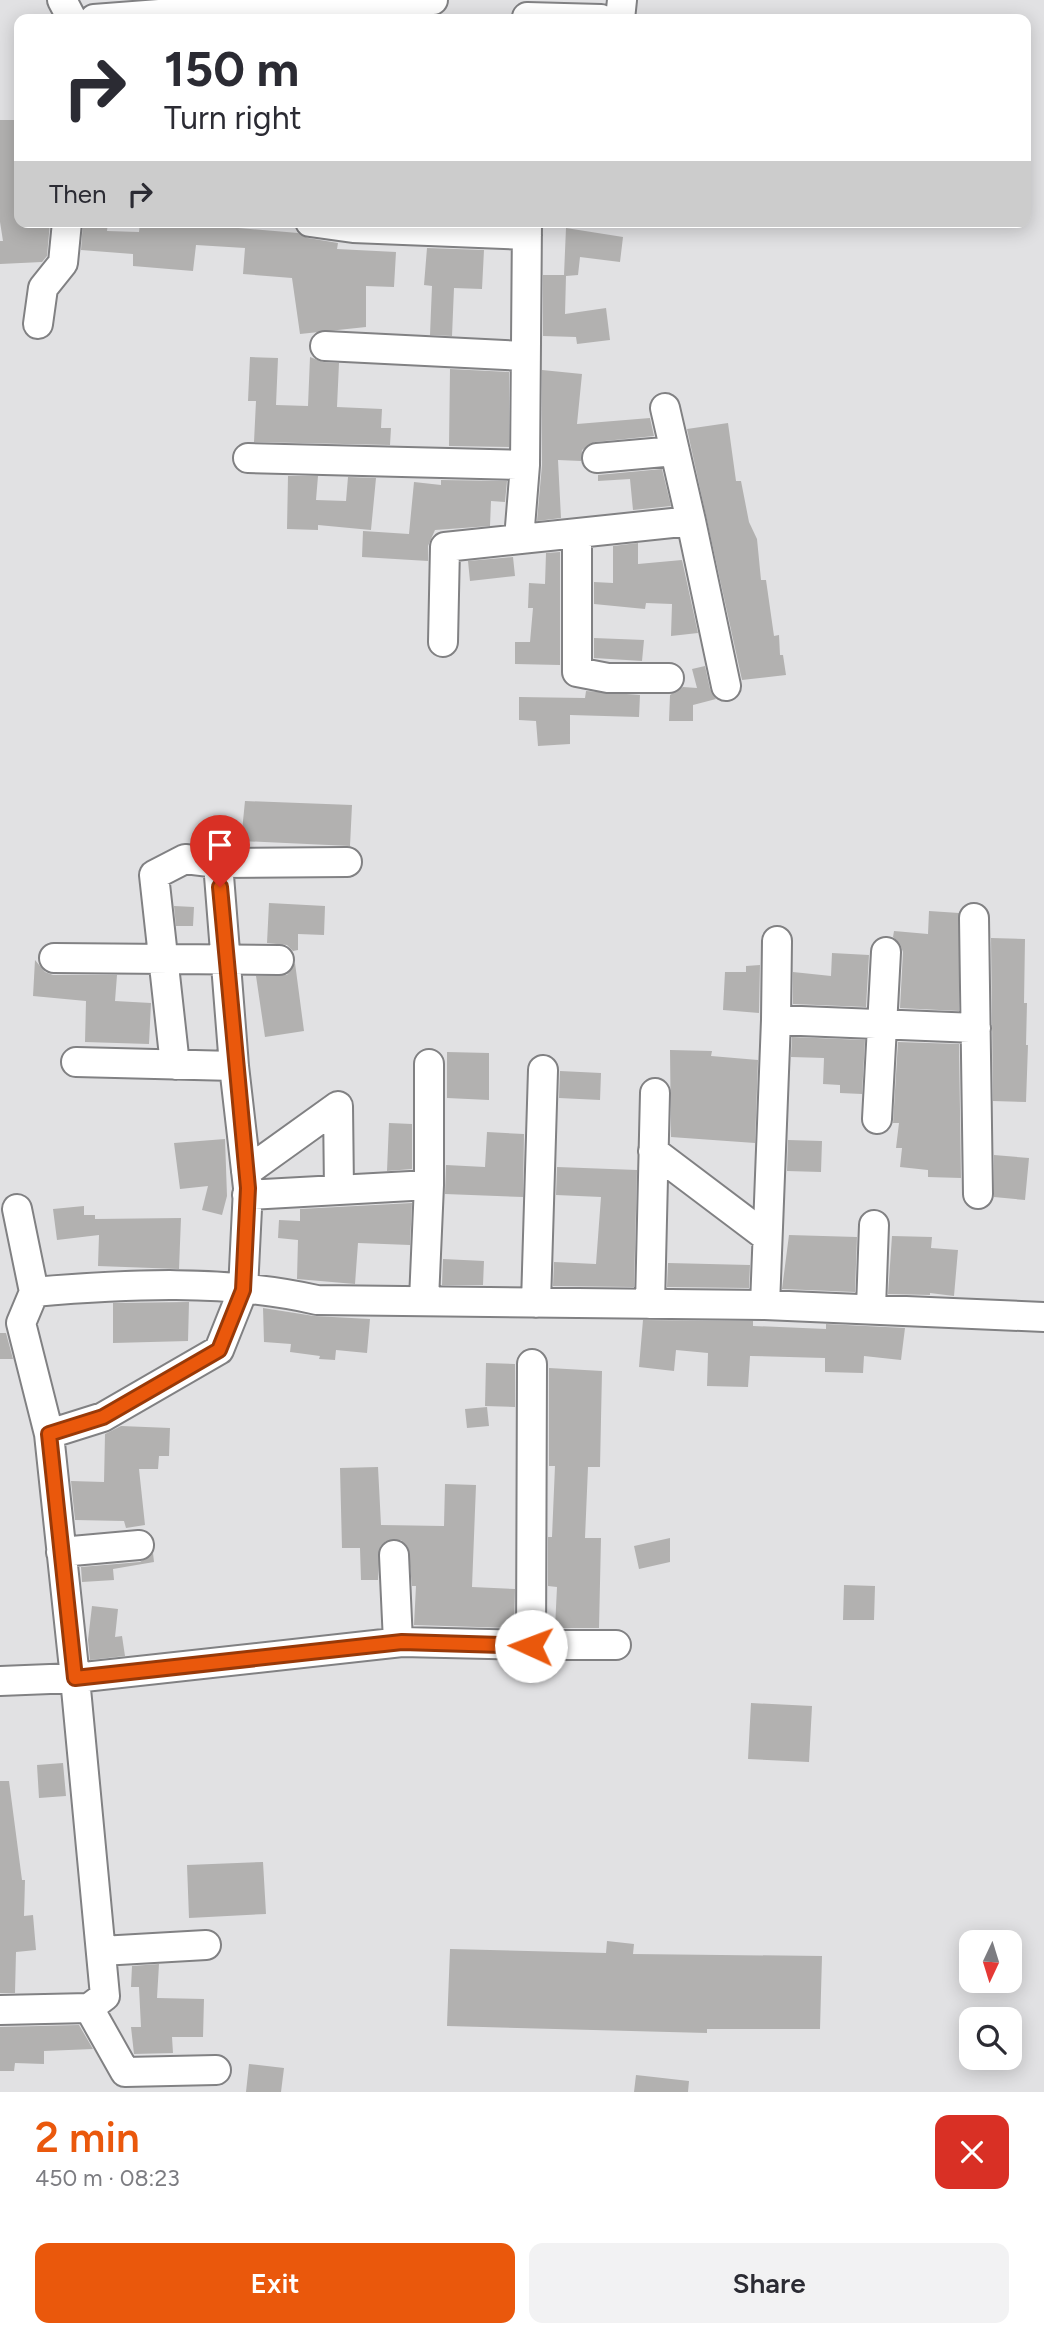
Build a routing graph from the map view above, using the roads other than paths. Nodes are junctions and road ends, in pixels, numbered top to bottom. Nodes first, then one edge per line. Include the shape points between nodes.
1 (433, 0) edge
2 (321, 11) edge
3 (527, 12) edge
4 (236, 14) edge
5 (548, 14) edge
6 (66, 228) edge
7 (353, 228) edge
8 (527, 229) edge
9 (38, 324) dead end
10 (325, 346) dead end
11 (525, 356) junction
12 (665, 408) dead end
13 (675, 451) junction
14 (248, 458) dead end
15 (597, 458) dead end
16 (525, 465) junction
17 (691, 521) junction
18 (576, 534) junction
19 (519, 539) junction
20 (443, 642) dead end
21 (669, 678) dead end
22 (726, 686) dead end
23 (347, 862) dead end
24 (218, 863) junction
25 (974, 918) dead end
26 (777, 941) dead end
27 (886, 952) dead end
28 (54, 958) dead end
29 (163, 959) junction
30 (226, 960) junction
31 (279, 960) dead end
32 (776, 1020) junction
33 (884, 1024) junction
34 (976, 1028) junction
35 (76, 1062) dead end
36 (429, 1064) dead end
37 (175, 1065) junction
38 (234, 1066) junction
39 (543, 1070) dead end
40 (654, 1093) dead end
41 (877, 1119) dead end
42 (653, 1151) junction
43 (247, 1183) junction
44 (429, 1185) junction
45 (339, 1190) junction
46 (978, 1194) dead end
47 (17, 1209) dead end
48 (874, 1225) dead end
49 (767, 1237) junction
50 (243, 1290) junction
51 (34, 1292) junction
52 (424, 1300) junction
53 (536, 1303) junction
54 (650, 1304) junction
55 (765, 1305) junction
56 (871, 1308) junction
57 (1044, 1317) edge
58 (532, 1364) dead end
59 (49, 1434) junction
60 (139, 1545) dead end
61 (61, 1552) junction
62 (394, 1555) dead end
63 (398, 1642) junction
64 (616, 1645) dead end
65 (531, 1646) junction
66 (75, 1678) junction
67 (0, 1681) edge
68 (206, 1945) dead end
69 (101, 1951) junction
70 (89, 2008) junction
71 (0, 2010) edge
72 (216, 2070) dead end

1 - 2 street
2 - 4 street
3 - 5 street
6 - 9 street via 63,263 43,288
7 - 8 street
8 - 11 street
10 - 11 street
11 - 16 street
12 - 13 street
13 - 15 street
13 - 17 street
14 - 16 street
16 - 19 street
17 - 18 street
17 - 22 street
18 - 19 street
18 - 21 street via 577,672 608,678
19 - 20 street via 445,547
23 - 24 street
24 - 29 street via 185,859 154,876
24 - 30 street
25 - 34 street
26 - 32 street
27 - 33 street
28 - 29 street
29 - 30 street
29 - 37 street
30 - 31 street
30 - 38 street
32 - 33 street
32 - 49 street
33 - 34 street
33 - 41 street
34 - 46 street
35 - 37 street
36 - 44 street
37 - 38 street
38 - 43 street
39 - 53 street
40 - 42 street
42 - 49 street
42 - 54 street
43 - 45 street
43 - 45 street via 338,1106
43 - 50 street
44 - 45 street
44 - 52 street
47 - 51 street
48 - 56 street
49 - 55 street
50 - 51 street via 139,1283
50 - 52 street via 317,1300
50 - 59 street via 219,1350 103,1417
51 - 59 street via 22,1323
52 - 53 street
53 - 54 street
54 - 55 street
55 - 56 street
56 - 57 street
58 - 65 street
59 - 61 street
60 - 61 street
61 - 66 street
62 - 63 street
63 - 65 street
63 - 66 street
64 - 65 street
66 - 67 street
66 - 69 street
68 - 69 street
69 - 70 street via 105,1996
70 - 71 street
70 - 72 street via 125,2072

